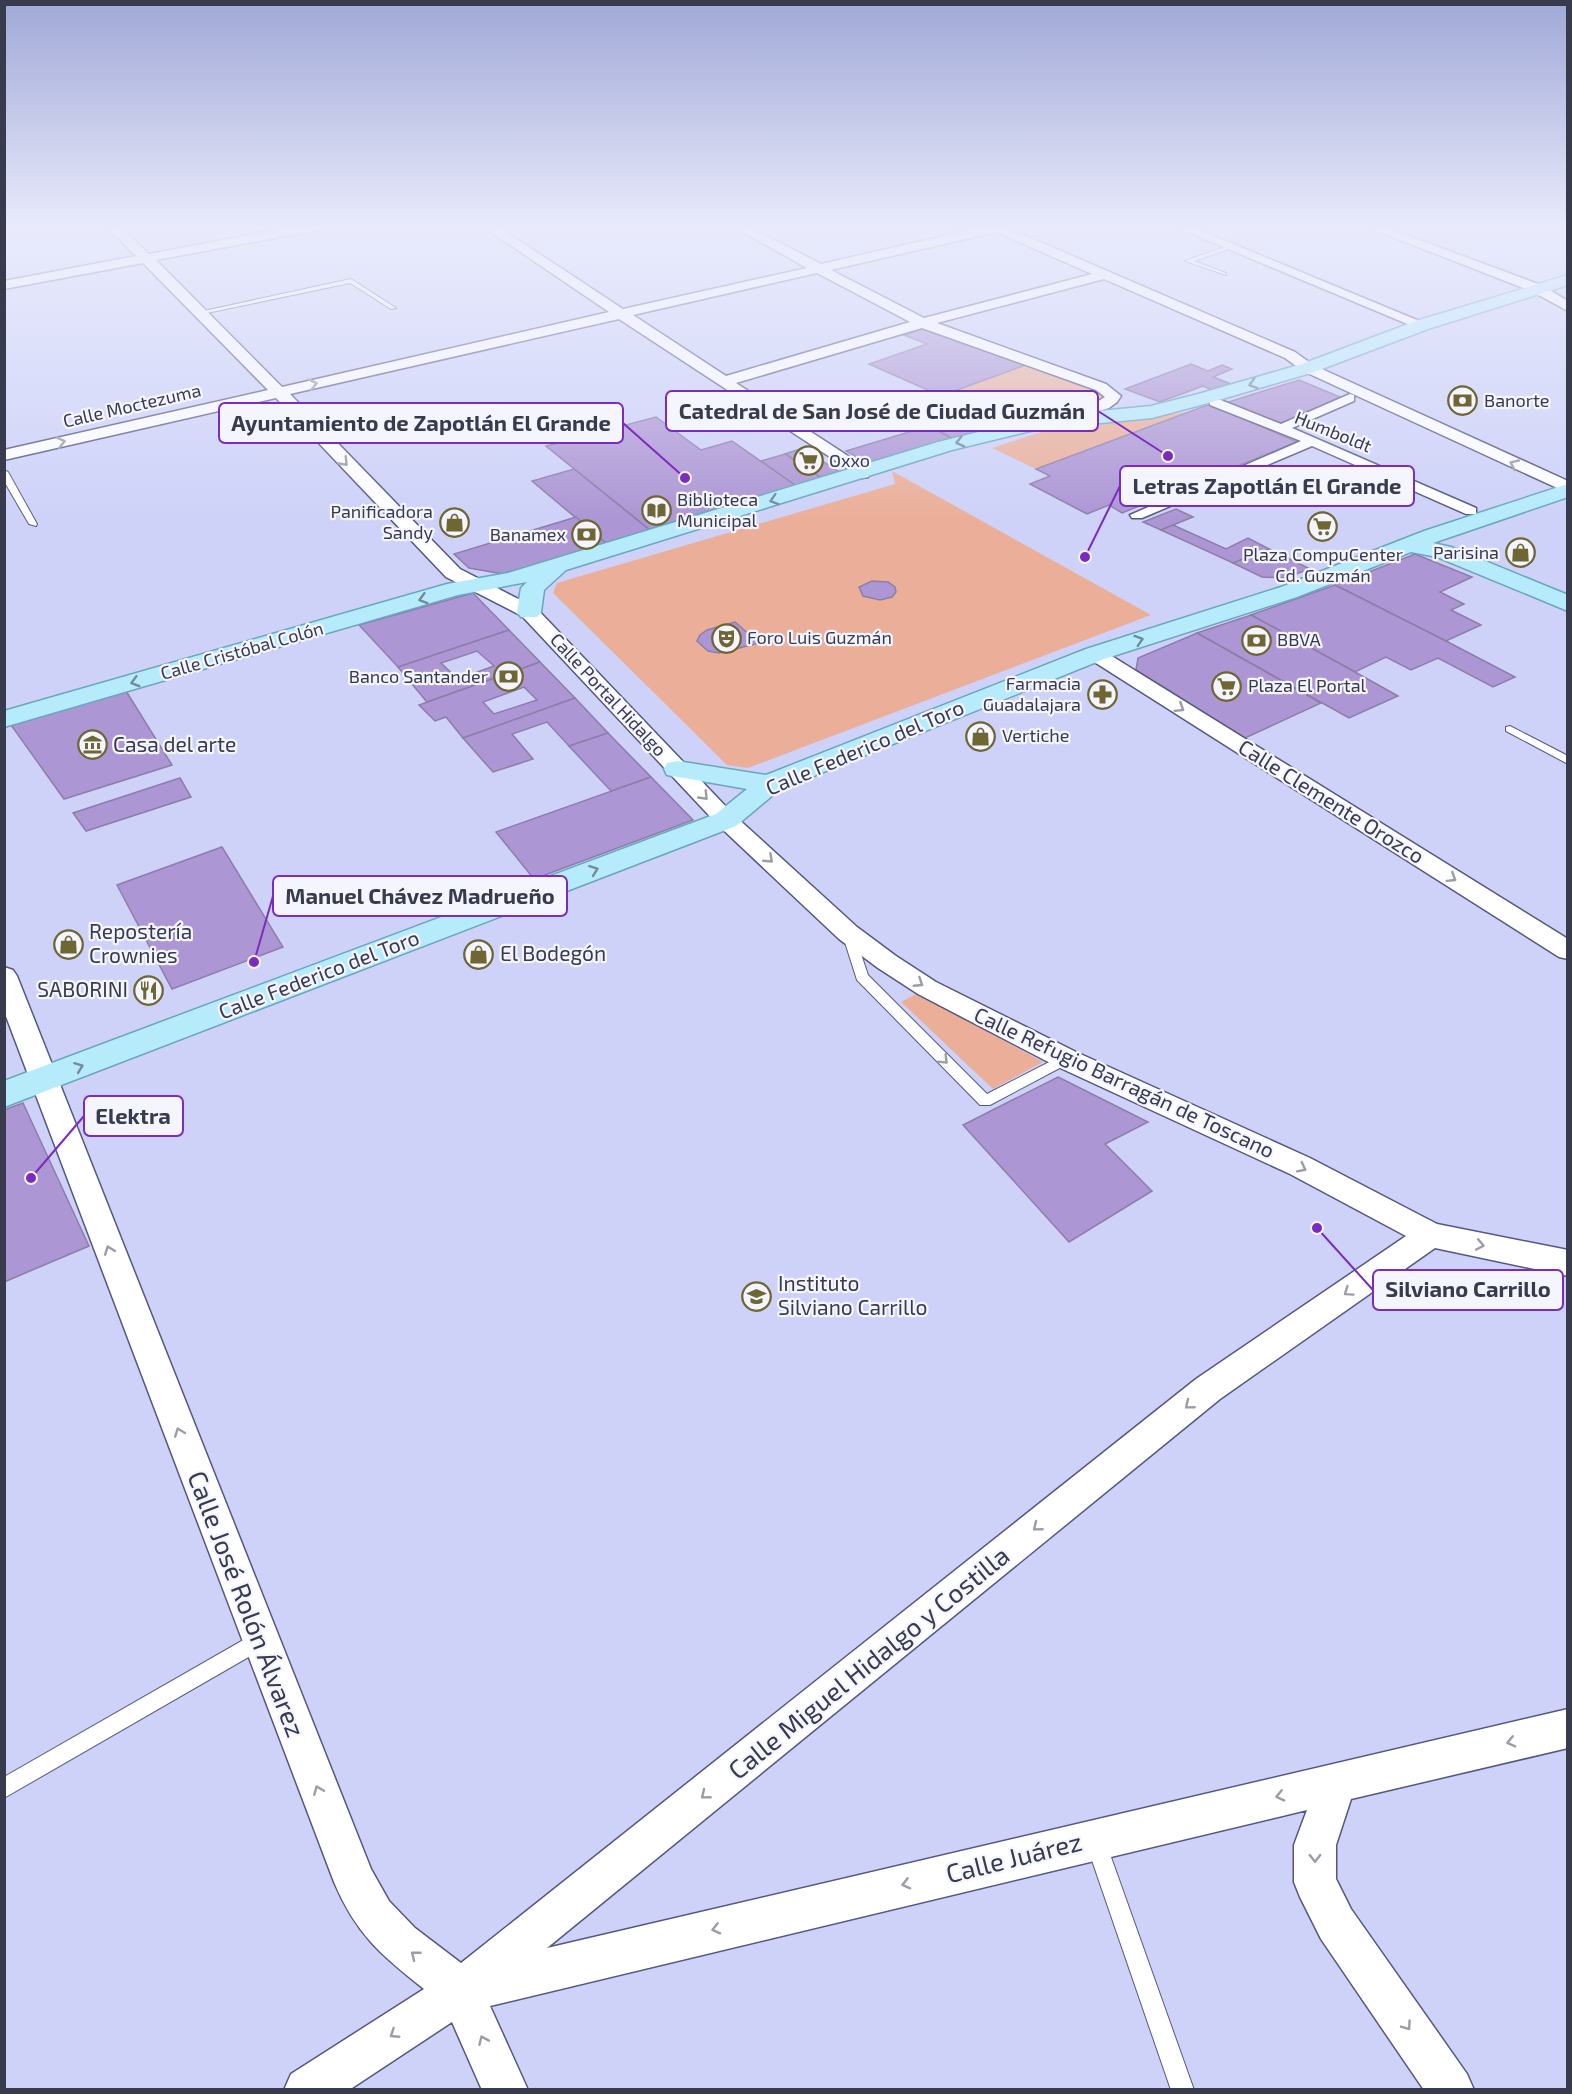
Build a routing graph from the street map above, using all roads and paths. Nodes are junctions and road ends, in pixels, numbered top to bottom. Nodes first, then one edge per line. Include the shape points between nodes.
1 (212, 324) edge
2 (577, 324) edge
3 (635, 324) edge
4 (920, 324) edge
5 (924, 324) edge
6 (1217, 324) edge
7 (1422, 324) edge
8 (1308, 369) junction
9 (723, 382) junction
10 (277, 392) junction
11 (1350, 398) dead end
12 (1214, 402) dead end
13 (1039, 423) junction
14 (1280, 429) junction
15 (1312, 441) junction
16 (4, 455) edge
17 (4, 472) edge
18 (862, 474) junction
19 (1568, 489) edge
20 (1471, 511) dead end
21 (1137, 515) dead end
22 (33, 524) dead end
23 (1421, 540) junction
24 (558, 565) junction
25 (480, 585) junction
26 (1568, 591) edge
27 (1568, 604) edge
28 (529, 612) junction
29 (1095, 654) junction
30 (4, 719) edge
31 (1510, 729) dead end
32 (1568, 761) edge
33 (677, 769) junction
34 (769, 784) junction
35 (726, 820) junction
36 (848, 933) junction
37 (1568, 951) edge
38 (4, 976) edge
39 (1066, 1059) junction
40 (44, 1080) junction
41 (4, 1095) edge
42 (1431, 1235) junction
43 (1568, 1263) edge
44 (259, 1640) junction
45 (1568, 1728) edge
46 (1337, 1782) junction
47 (4, 1788) edge
48 (1094, 1839) junction
49 (461, 1991) junction
50 (307, 2090) edge
51 (505, 2090) edge
52 (1183, 2090) edge
53 (1451, 2090) edge

1 - 10 street, Calle Portal Hidalgo
10 -> 2 street, Calle Moctezuma
3 - 9 street
4 - 9 street
5 - 13 street via 1101,387 1113,396 1103,405
6 - 8 street via 1290,355
7 - 8 main road, Calle Cristóbal Colón
8 -> 13 main road, Calle Cristóbal Colón via 1152,412
19 -> 8 street
9 - 18 street
16 -> 10 street, Calle Moctezuma
10 -> 25 street, Calle Portal Hidalgo via 453,573
11 - 14 street
12 - 14 street, Humboldt
13 -> 18 main road, Calle Cristóbal Colón via 945,446
14 - 15 street, Humboldt
15 - 20 street, Humboldt
15 - 21 street
17 - 22 lane
18 -> 24 main road, Calle Cristóbal Colón
19 - 23 main road, Calle Federico del Toro
23 - 26 main road
23 - 27 main road
29 -> 23 main road, Calle Federico del Toro via 1289,592
24 - 25 main road, Calle Cristóbal Colón
24 - 28 main road via 532,588
25 - 28 street, Calle Portal Hidalgo
25 -> 30 main road, Calle Cristóbal Colón
28 - 33 street, Calle Portal Hidalgo
29 - 34 main road, Calle Federico del Toro
29 -> 37 street, Calle Clemente Orozco
31 - 32 lane
33 - 34 main road
33 -> 35 street, Calle Portal Hidalgo
34 - 35 main road, Calle Federico del Toro
35 -> 36 street, Calle Refugio Barragán de Toscano
40 -> 35 main road, Calle Federico del Toro
36 -> 39 street, Calle Refugio Barragán de Toscano via 927,988
36 -> 39 lane via 862,977 985,1101
38 - 40 street, Calle José Rolón Álvarez
39 -> 42 street, Calle Refugio Barragán de Toscano via 1300,1166
40 - 41 main road, Calle Federico del Toro
44 -> 40 street, Calle José Rolón Álvarez
42 -> 43 street, Calle Refugio Barragán de Toscano
42 -> 49 street, Calle Miguel Hidalgo y Costilla via 1208,1389
44 - 47 lane
49 -> 44 street, Calle José Rolón Álvarez via 399,1943 374,1916 355,1882
45 -> 46 street, Calle Juárez
46 -> 48 street, Calle Juárez
46 -> 53 street via 1315,1845 1315,1882 1336,1924
48 -> 49 street, Calle Juárez
48 - 52 lane
49 -> 50 street, Calle Miguel Hidalgo y Costilla
51 -> 49 street, Calle José Rolón Álvarez

